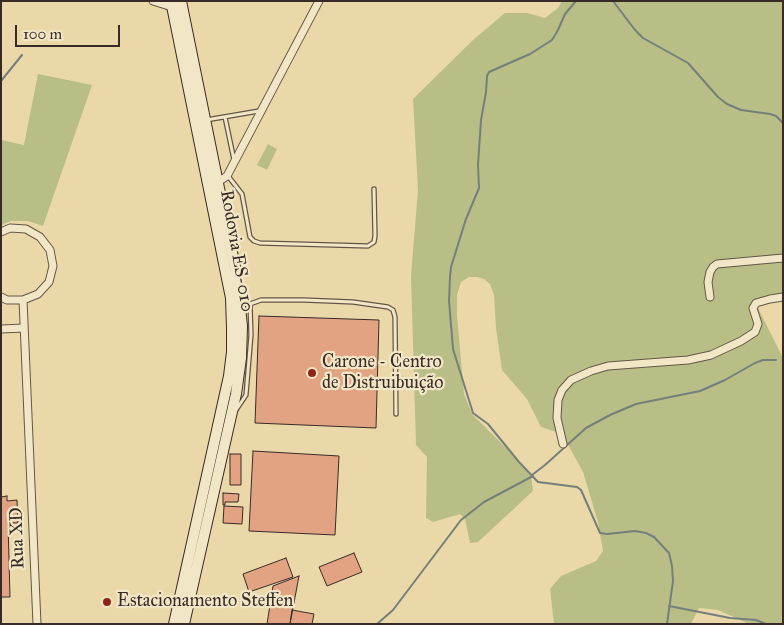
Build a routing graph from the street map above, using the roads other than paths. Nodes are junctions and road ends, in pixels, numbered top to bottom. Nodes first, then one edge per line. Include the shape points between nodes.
1 (153, 1) edge
2 (181, 1) edge
3 (319, 1) edge
4 (171, 4) edge
5 (261, 111) junction
6 (225, 117) junction
7 (206, 120) junction
8 (234, 161) junction
9 (227, 176) junction
10 (218, 182) junction
11 (374, 189) dead end
12 (1, 232) edge
13 (783, 258) edge
14 (710, 296) dead end
15 (1, 297) edge
16 (783, 297) edge
17 (23, 300) junction
18 (246, 304) junction
19 (24, 328) junction
20 (1, 329) edge
21 (396, 414) dead end
22 (564, 444) dead end
23 (37, 624) edge
24 (176, 624) edge

1 - 4 street
2 - 7 main road, Rodovia ES-010
3 - 5 street
4 - 24 main road, Rodovia ES-010 via 231,298 232,336 229,376
5 - 6 lane
5 - 8 street
6 - 7 lane
6 - 8 lane
7 - 10 main road, Rodovia ES-010
8 - 9 street
9 - 10 street
9 - 11 lane via 242,194 250,236 260,243 368,246 374,242 375,236
10 - 18 main road, Rodovia ES-010 via 236,272
12 - 17 street via 10,228 26,229 40,236 50,250 53,266 48,282 38,294
13 - 14 street via 717,264 710,272
15 - 17 street
16 - 22 street via 756,303 753,308 758,324 755,332 711,354 688,360 608,366 571,380 558,400 557,418
17 - 19 street, Rua XD
18 - 21 lane via 261,300 304,300 353,302 393,310
18 - 24 main road, Rodovia ES-010 via 241,358 230,418
19 - 20 street
19 - 23 street, Rua XD

